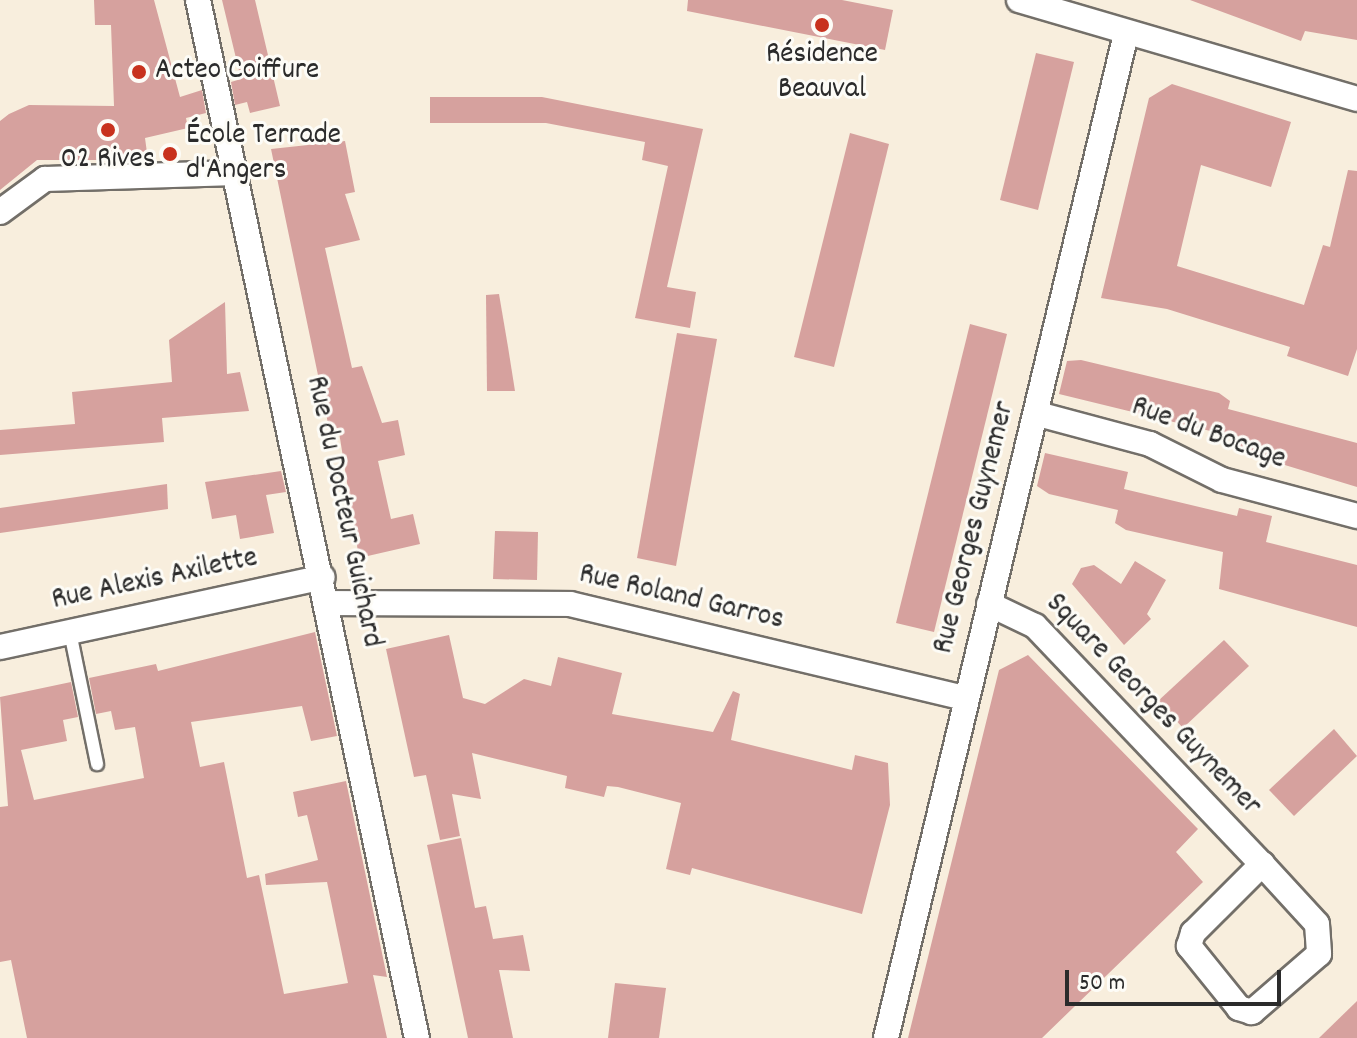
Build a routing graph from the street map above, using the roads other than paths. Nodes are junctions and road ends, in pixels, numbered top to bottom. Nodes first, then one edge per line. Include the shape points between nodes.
1 (198, 0) edge
2 (1019, 0) edge
3 (1126, 34) junction
4 (1350, 95) edge
5 (236, 173) junction
6 (0, 212) edge
7 (1038, 414) junction
8 (1357, 516) edge
9 (323, 577) junction
10 (328, 603) junction
11 (989, 604) junction
12 (70, 632) junction
13 (0, 647) edge
14 (966, 698) junction
15 (97, 764) dead end
16 (1262, 864) junction
17 (417, 1038) edge
18 (886, 1038) edge

1 - 5 street, Rue du Docteur Guichard
2 - 3 street
3 - 4 street
3 - 7 street, Rue Georges Guynemer
5 - 6 street via 45,179
5 - 9 street, Rue du Docteur Guichard
7 - 8 street, Rue du Bocage via 1150,444 1222,480
7 - 11 street, Rue Georges Guynemer
9 - 10 street, Rue du Docteur Guichard
9 - 12 street, Rue Alexis Axilette
10 - 14 street, Rue Roland Garros via 570,604
10 - 17 street, Rue du Docteur Guichard
11 - 14 street, Rue Georges Guynemer
11 - 16 street, Square Georges Guynemer via 1029,620
12 - 13 street, Rue Alexis Axilette
12 - 15 lane
14 - 18 street, Rue Georges Guynemer
16 - 16 street, Square Georges Guynemer via 1193,933 1189,946 1239,1008 1252,1012 1319,954 1323,938

